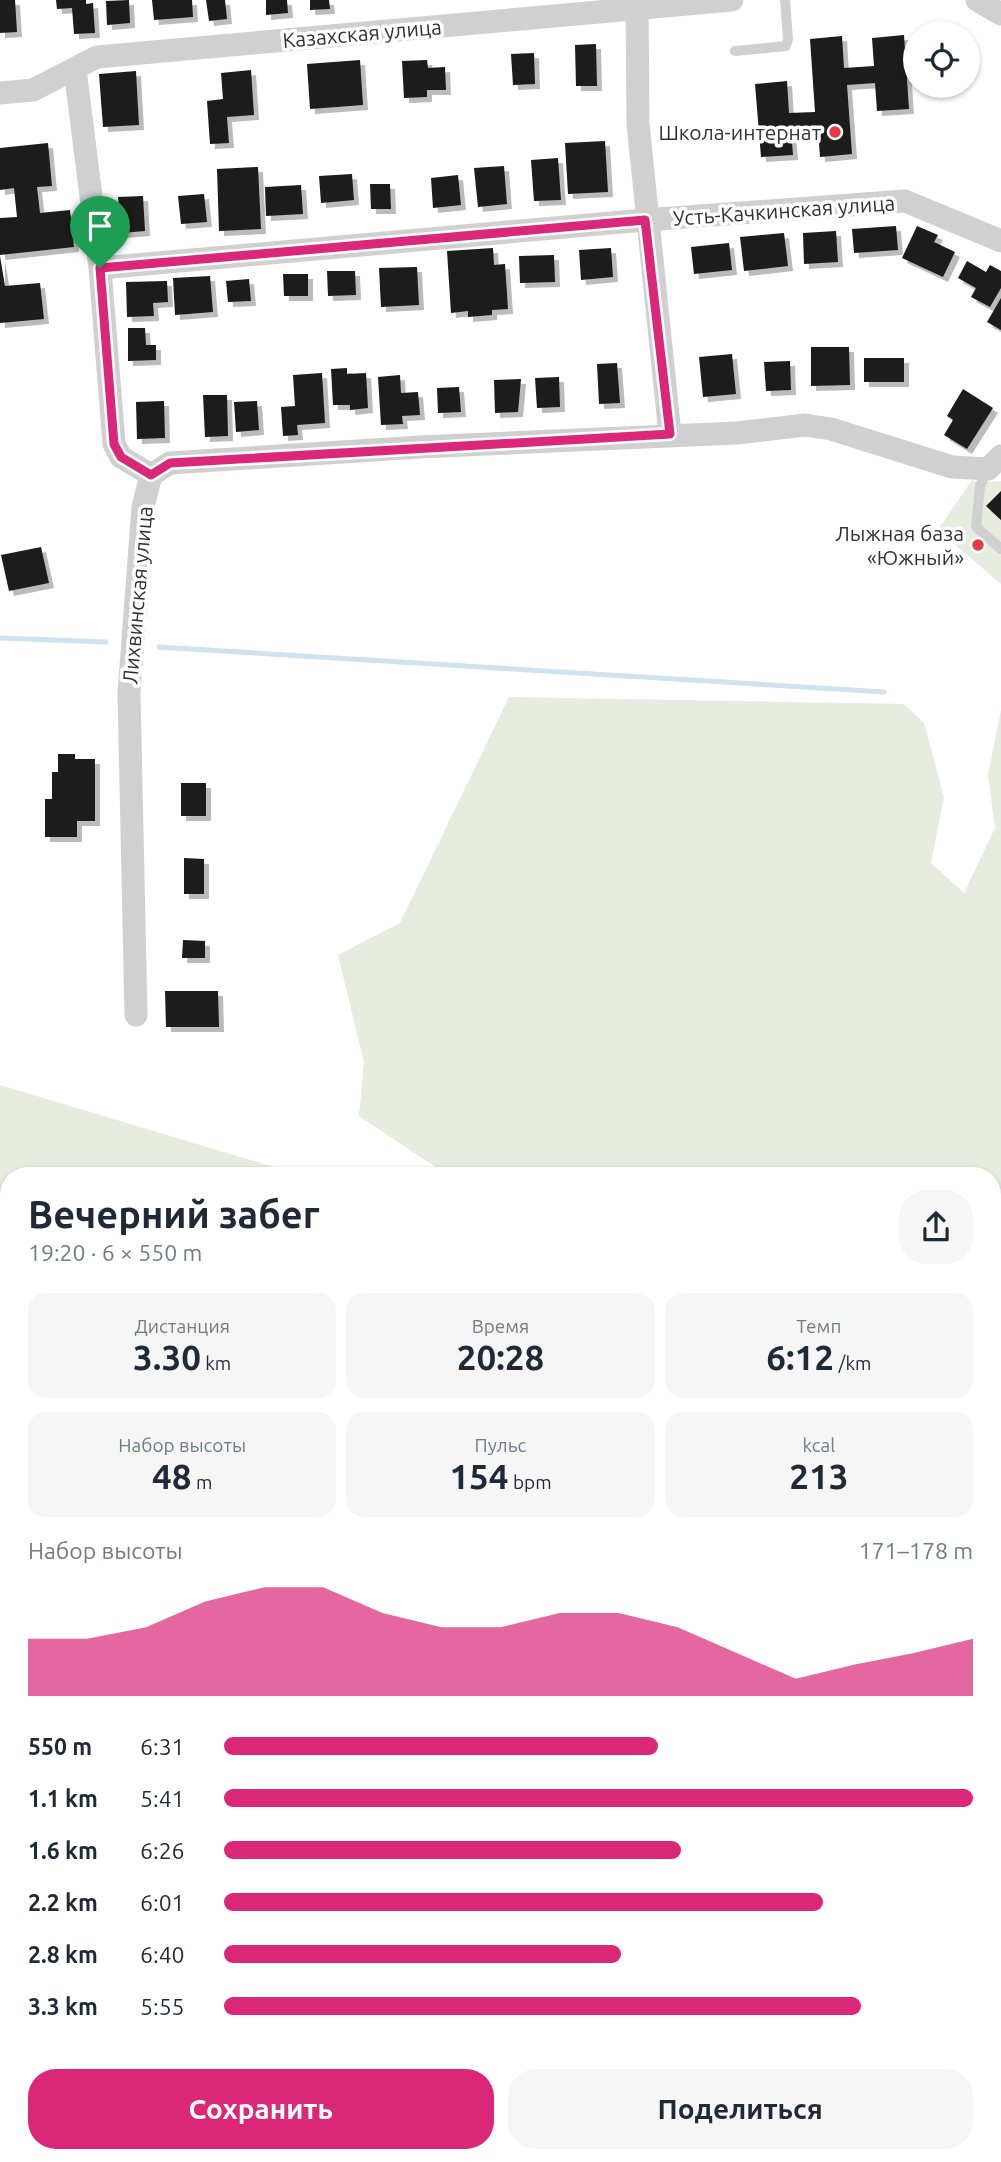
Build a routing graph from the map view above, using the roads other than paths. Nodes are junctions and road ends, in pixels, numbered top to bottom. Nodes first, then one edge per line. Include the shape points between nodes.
1 (732, 0) edge
2 (785, 0) edge
3 (637, 4) edge
4 (735, 51) dead end
5 (75, 69) junction
6 (0, 93) edge
7 (645, 220) junction
8 (1001, 241) edge
9 (100, 268) junction
10 (670, 434) junction
11 (989, 465) edge
12 (151, 475) junction
13 (1001, 549) edge
14 (136, 1015) dead end

1 - 3 street, Казахская улица
2 - 4 lane via 786,46
3 - 5 street, Казахская улица via 97,57
3 - 7 street
5 - 6 street, Казахская улица via 33,90
5 - 9 street, Лихвинская улица
7 - 8 street, Усть-Качкинская улица via 905,201
7 - 9 street, Усть-Качкинская улица
7 - 10 street
9 - 12 street, Лихвинская улица via 114,444 121,457
10 - 11 street via 818,426 952,467
10 - 12 street via 170,463
11 - 13 lane via 980,486 976,527
12 - 14 street, Лихвинская улица via 143,507 129,693

